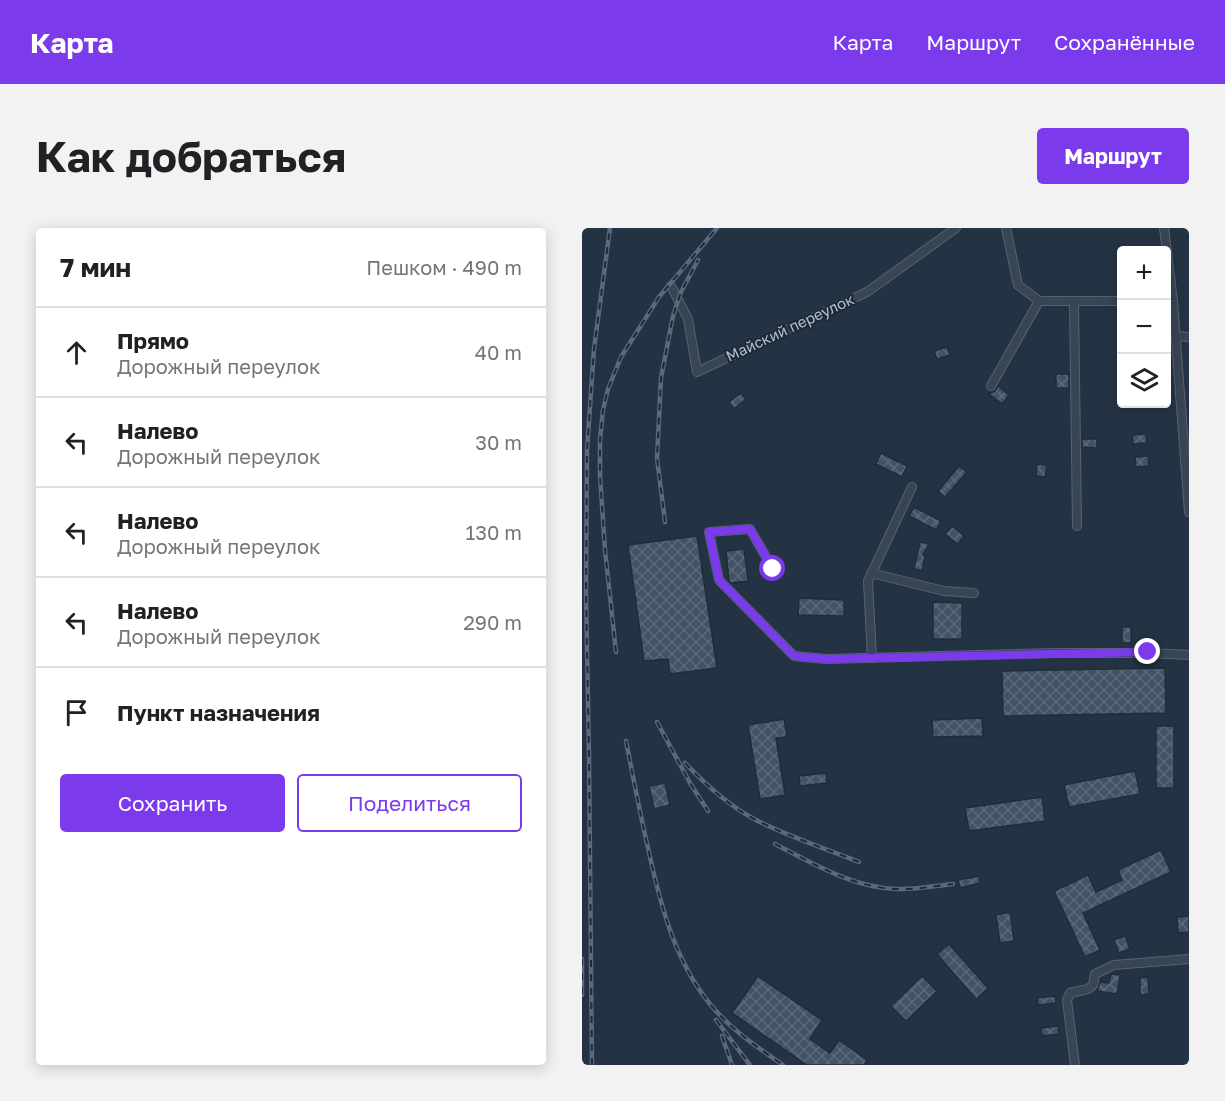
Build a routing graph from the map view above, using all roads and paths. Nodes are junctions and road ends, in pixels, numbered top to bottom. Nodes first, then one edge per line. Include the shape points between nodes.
1 (956, 228) edge
2 (1006, 228) edge
3 (1164, 228) edge
4 (671, 286) dead end
5 (1170, 300) edge
6 (1039, 301) junction
7 (1074, 301) junction
8 (1117, 301) edge
9 (1171, 307) edge
10 (1176, 336) junction
11 (1189, 337) edge
12 (991, 386) dead end
13 (912, 487) dead end
14 (1189, 512) edge
15 (1077, 525) dead end
16 (773, 569) dead end
17 (871, 573) junction
18 (974, 593) dead end
19 (1189, 655) edge
20 (872, 658) junction
21 (1189, 959) edge
22 (1075, 1065) edge

1 - 4 street, Майский переулок via 867,292 697,372 688,319
2 - 6 street via 1018,285
3 - 5 street
6 - 7 street
6 - 12 street
7 - 8 street
7 - 15 street
9 - 10 street
10 - 11 street
10 - 14 street
13 - 17 street
16 - 20 street via 750,529 709,532 719,580 794,656
17 - 18 street via 944,591
17 - 20 street via 868,581
19 - 20 street via 1148,652
21 - 22 street via 1113,965 1095,974 1089,989 1070,993 1067,1000

